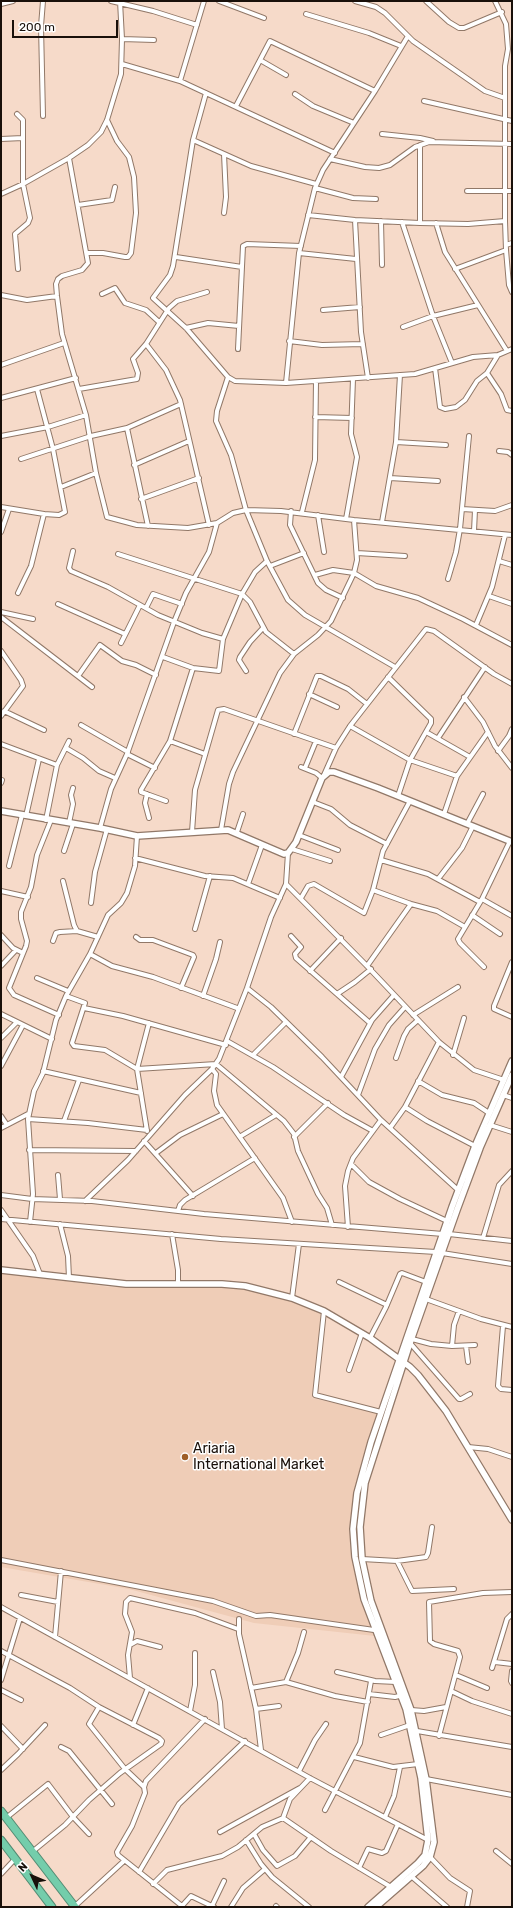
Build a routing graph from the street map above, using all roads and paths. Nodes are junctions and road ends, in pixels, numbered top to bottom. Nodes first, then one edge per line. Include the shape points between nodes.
1 (13, 1) edge
2 (43, 1) edge
3 (111, 1) edge
4 (204, 1) edge
5 (219, 1) edge
6 (355, 1) edge
7 (426, 1) edge
8 (495, 1) edge
9 (501, 1) edge
10 (120, 2) edge
11 (1, 4) edge
12 (502, 12) junction
13 (306, 14) dead end
14 (264, 18) dead end
15 (197, 25) junction
16 (408, 36) junction
17 (122, 39) junction
18 (154, 40) dead end
19 (401, 46) junction
20 (510, 49) edge
21 (260, 60) junction
22 (122, 64) junction
23 (286, 75) dead end
24 (180, 81) junction
25 (375, 91) junction
26 (206, 93) junction
27 (295, 94) dead end
28 (504, 98) junction
29 (424, 101) dead end
30 (236, 106) junction
31 (17, 114) dead end
32 (43, 116) dead end
33 (107, 120) junction
34 (505, 121) junction
35 (512, 121) edge
36 (354, 123) junction
37 (382, 134) dead end
38 (23, 138) junction
39 (1, 139) edge
40 (193, 140) junction
41 (436, 142) junction
42 (512, 144) edge
43 (420, 145) junction
44 (506, 145) junction
45 (335, 153) junction
46 (224, 154) junction
47 (69, 158) junction
48 (330, 159) junction
49 (23, 184) junction
50 (316, 186) junction
51 (115, 187) dead end
52 (505, 190) junction
53 (512, 190) edge
54 (467, 191) dead end
55 (1, 194) edge
56 (376, 199) dead end
57 (78, 205) junction
58 (224, 213) dead end
59 (308, 215) junction
60 (355, 220) junction
61 (382, 221) junction
62 (505, 221) junction
63 (402, 222) junction
64 (420, 223) junction
65 (436, 223) junction
66 (512, 243) edge
67 (301, 246) junction
68 (506, 247) junction
69 (87, 253) junction
70 (299, 253) junction
71 (176, 257) junction
72 (356, 259) junction
73 (382, 265) dead end
74 (242, 267) junction
75 (18, 269) dead end
76 (455, 269) junction
77 (207, 292) dead end
78 (512, 292) edge
79 (102, 294) dead end
80 (1, 295) edge
81 (57, 296) junction
82 (478, 305) junction
83 (360, 307) junction
84 (323, 310) dead end
85 (168, 311) junction
86 (433, 316) junction
87 (159, 322) junction
88 (239, 326) junction
89 (403, 327) dead end
90 (186, 328) junction
91 (289, 341) junction
92 (64, 343) junction
93 (146, 344) junction
94 (363, 344) junction
95 (238, 349) dead end
96 (512, 349) edge
97 (507, 351) junction
98 (498, 355) junction
99 (452, 363) junction
100 (1, 365) edge
101 (435, 368) junction
102 (487, 373) junction
103 (400, 375) junction
104 (228, 377) junction
105 (76, 378) junction
106 (368, 378) junction
107 (353, 379) junction
108 (316, 381) junction
109 (286, 383) junction
110 (79, 389) junction
111 (37, 390) junction
112 (1, 398) edge
113 (181, 404) junction
114 (512, 411) edge
115 (86, 415) junction
116 (315, 417) junction
117 (352, 418) junction
118 (48, 427) junction
119 (127, 428) junction
120 (1, 436) edge
121 (91, 436) junction
122 (469, 436) dead end
123 (189, 441) junction
124 (396, 442) junction
125 (446, 445) dead end
126 (53, 449) junction
127 (499, 451) dead end
128 (512, 454) edge
129 (22, 459) dead end
130 (134, 465) junction
131 (96, 473) junction
132 (199, 478) junction
133 (390, 478) junction
134 (438, 481) dead end
135 (61, 487) junction
136 (141, 499) junction
137 (512, 505) edge
138 (1, 507) edge
139 (9, 509) junction
140 (462, 509) junction
141 (246, 510) junction
142 (475, 510) junction
143 (291, 511) junction
144 (302, 512) junction
145 (44, 514) junction
146 (318, 515) junction
147 (346, 519) junction
148 (354, 520) junction
149 (382, 522) junction
150 (217, 523) junction
151 (209, 525) junction
152 (148, 526) junction
153 (460, 530) junction
154 (474, 531) junction
155 (1, 532) edge
156 (504, 535) junction
157 (512, 535) edge
158 (73, 551) dead end
159 (324, 552) dead end
160 (304, 553) junction
161 (357, 553) junction
162 (118, 554) dead end
163 (405, 556) dead end
164 (267, 561) junction
165 (500, 562) junction
166 (512, 565) edge
167 (270, 566) junction
168 (354, 573) junction
169 (315, 575) junction
170 (195, 578) junction
171 (448, 579) dead end
172 (18, 593) dead end
173 (242, 594) junction
174 (489, 596) junction
175 (343, 598) junction
176 (58, 604) dead end
177 (182, 604) junction
178 (512, 604) edge
179 (140, 605) junction
180 (146, 608) junction
181 (1, 612) edge
182 (1, 617) edge
183 (33, 619) dead end
184 (174, 622) junction
185 (476, 625) junction
186 (326, 627) junction
187 (263, 628) junction
188 (125, 634) junction
189 (223, 639) junction
190 (121, 643) dead end
191 (512, 645) edge
192 (1, 651) edge
193 (294, 654) junction
194 (163, 657) junction
195 (395, 667) junction
196 (485, 667) junction
197 (193, 668) junction
198 (246, 671) dead end
199 (156, 675) junction
200 (78, 676) junction
201 (388, 677) junction
202 (512, 684) edge
203 (92, 687) dead end
204 (309, 694) junction
205 (464, 697) junction
206 (367, 704) junction
207 (337, 707) dead end
208 (4, 710) junction
209 (1, 716) edge
210 (257, 722) junction
211 (81, 725) dead end
212 (350, 726) junction
213 (512, 728) edge
214 (44, 730) dead end
215 (426, 732) junction
216 (488, 732) junction
217 (294, 734) junction
218 (438, 738) junction
219 (69, 741) dead end
220 (170, 741) junction
221 (316, 741) junction
222 (1, 744) edge
223 (66, 748) junction
224 (336, 748) junction
225 (498, 751) junction
226 (127, 753) junction
227 (205, 754) junction
228 (470, 757) junction
229 (39, 759) junction
230 (410, 760) junction
231 (57, 765) junction
232 (155, 768) junction
233 (512, 768) edge
234 (457, 776) junction
235 (323, 777) junction
236 (115, 778) junction
237 (73, 788) dead end
238 (147, 794) junction
239 (483, 794) dead end
240 (398, 796) junction
241 (410, 800) junction
242 (166, 801) dead end
243 (313, 802) junction
244 (1, 811) edge
245 (242, 814) dead end
246 (444, 814) junction
247 (24, 816) junction
248 (149, 818) dead end
249 (49, 820) junction
250 (71, 823) junction
251 (466, 824) junction
252 (473, 826) junction
253 (100, 828) junction
254 (107, 830) junction
255 (221, 830) junction
256 (192, 832) junction
257 (237, 832) junction
258 (299, 835) junction
259 (136, 836) junction
260 (511, 842) edge
261 (387, 844) junction
262 (262, 845) junction
263 (338, 850) dead end
264 (64, 851) dead end
265 (290, 851) junction
266 (135, 858) junction
267 (381, 860) junction
268 (330, 862) dead end
269 (9, 866) dead end
270 (210, 876) junction
271 (438, 879) junction
272 (63, 881) dead end
273 (248, 884) junction
274 (286, 884) junction
275 (373, 890) junction
276 (1, 891) edge
277 (28, 897) junction
278 (280, 898) junction
279 (301, 898) junction
280 (481, 900) junction
281 (91, 903) dead end
282 (411, 904) junction
283 (472, 915) junction
284 (512, 916) edge
285 (465, 927) junction
286 (195, 929) dead end
287 (77, 931) junction
288 (500, 934) dead end
289 (1, 936) edge
290 (291, 936) dead end
291 (98, 937) junction
292 (136, 937) dead end
293 (340, 938) junction
294 (53, 941) dead end
295 (220, 942) dead end
296 (16, 950) junction
297 (23, 953) junction
298 (90, 954) junction
299 (512, 962) edge
300 (1, 966) edge
301 (369, 967) junction
302 (484, 967) dead end
303 (310, 971) junction
304 (37, 978) dead end
305 (458, 987) dead end
306 (181, 988) junction
307 (247, 988) junction
308 (68, 991) junction
309 (337, 994) junction
310 (394, 995) junction
311 (66, 996) junction
312 (203, 996) junction
313 (405, 1006) junction
314 (84, 1008) junction
315 (238, 1008) junction
316 (1, 1014) edge
317 (58, 1015) junction
318 (413, 1015) junction
319 (512, 1017) edge
320 (464, 1018) dead end
321 (418, 1020) junction
322 (17, 1022) junction
323 (286, 1022) junction
324 (149, 1023) junction
325 (370, 1023) junction
326 (24, 1025) junction
327 (1, 1038) edge
328 (52, 1039) junction
329 (439, 1042) junction
330 (226, 1043) junction
331 (453, 1054) junction
332 (253, 1055) junction
333 (396, 1058) dead end
334 (512, 1061) edge
335 (216, 1064) junction
336 (1, 1066) edge
337 (137, 1069) junction
338 (212, 1069) junction
339 (43, 1071) junction
340 (512, 1075) edge
341 (341, 1077) junction
342 (79, 1080) junction
343 (504, 1080) junction
344 (418, 1081) junction
345 (141, 1093) junction
346 (358, 1095) junction
347 (503, 1095) junction
348 (512, 1098) edge
349 (328, 1103) junction
350 (404, 1107) junction
351 (489, 1113) junction
352 (223, 1114) junction
353 (276, 1115) junction
354 (1, 1116) edge
355 (28, 1117) junction
356 (381, 1120) junction
357 (64, 1121) junction
358 (7, 1125) junction
359 (490, 1125) junction
360 (1, 1128) edge
361 (390, 1128) junction
362 (147, 1130) junction
363 (373, 1131) junction
364 (512, 1132) edge
365 (148, 1136) junction
366 (241, 1136) junction
367 (294, 1137) junction
368 (144, 1141) junction
369 (474, 1146) junction
370 (29, 1150) junction
371 (136, 1151) junction
372 (156, 1153) junction
373 (255, 1158) junction
374 (350, 1164) junction
375 (512, 1171) edge
376 (58, 1175) dead end
377 (458, 1190) junction
378 (1, 1195) edge
379 (192, 1196) junction
380 (32, 1199) junction
381 (60, 1199) junction
382 (85, 1201) junction
383 (1, 1210) edge
384 (178, 1211) junction
385 (1, 1219) edge
386 (8, 1220) junction
387 (447, 1221) junction
388 (30, 1222) junction
389 (292, 1222) junction
390 (60, 1224) junction
391 (332, 1226) junction
392 (348, 1227) junction
393 (172, 1234) junction
394 (446, 1234) junction
395 (483, 1238) junction
396 (512, 1241) edge
397 (299, 1244) junction
398 (439, 1253) junction
399 (512, 1264) edge
400 (1, 1270) edge
401 (40, 1274) junction
402 (69, 1278) junction
403 (339, 1282) dead end
404 (426, 1282) junction
405 (178, 1284) junction
406 (292, 1298) junction
407 (426, 1299) junction
408 (387, 1305) junction
409 (324, 1311) junction
410 (459, 1311) junction
411 (503, 1326) junction
412 (512, 1326) edge
413 (362, 1333) junction
414 (370, 1338) junction
415 (411, 1341) junction
416 (475, 1345) dead end
417 (452, 1346) junction
418 (466, 1346) junction
419 (401, 1361) junction
420 (468, 1362) dead end
421 (349, 1370) dead end
422 (512, 1390) edge
423 (470, 1394) dead end
424 (381, 1412) junction
425 (468, 1447) junction
426 (512, 1457) edge
427 (512, 1520) edge
428 (432, 1527) dead end
429 (362, 1559) junction
430 (1, 1560) edge
431 (397, 1562) junction
432 (61, 1571) junction
433 (454, 1589) dead end
434 (512, 1592) edge
435 (22, 1595) dead end
436 (58, 1602) junction
437 (1, 1608) edge
438 (512, 1614) edge
439 (20, 1618) junction
440 (239, 1619) dead end
441 (238, 1629) junction
442 (374, 1630) junction
443 (304, 1632) dead end
444 (55, 1637) junction
445 (130, 1645) junction
446 (160, 1647) dead end
447 (1, 1651) edge
448 (195, 1652) dead end
449 (8, 1654) junction
450 (495, 1662) junction
451 (512, 1664) edge
452 (492, 1668) dead end
453 (512, 1671) edge
454 (214, 1672) dead end
455 (337, 1672) dead end
456 (456, 1675) junction
457 (130, 1678) junction
458 (1, 1680) edge
459 (371, 1681) junction
460 (286, 1682) junction
461 (396, 1682) junction
462 (512, 1683) edge
463 (148, 1688) junction
464 (251, 1688) junction
465 (487, 1688) dead end
466 (1, 1690) edge
467 (451, 1691) junction
468 (400, 1693) junction
469 (369, 1694) junction
470 (21, 1700) dead end
471 (368, 1702) junction
472 (279, 1706) dead end
473 (99, 1707) junction
474 (446, 1707) junction
475 (256, 1709) junction
476 (411, 1710) junction
477 (190, 1711) junction
478 (512, 1714) edge
479 (205, 1719) junction
480 (45, 1724) dead end
481 (326, 1724) dead end
482 (133, 1725) junction
483 (410, 1725) junction
484 (1, 1726) edge
485 (222, 1729) junction
486 (417, 1731) junction
487 (381, 1735) dead end
488 (438, 1736) junction
489 (245, 1742) junction
490 (61, 1746) dead end
491 (512, 1748) edge
492 (23, 1749) junction
493 (261, 1750) junction
494 (354, 1757) junction
495 (418, 1764) junction
496 (400, 1766) junction
497 (125, 1769) junction
498 (1, 1770) edge
499 (299, 1772) junction
500 (310, 1778) junction
501 (426, 1779) junction
502 (144, 1787) junction
503 (300, 1788) junction
504 (100, 1790) junction
505 (335, 1791) junction
506 (512, 1795) edge
507 (112, 1804) dead end
508 (325, 1810) dead end
509 (1, 1811) edge
510 (73, 1817) junction
511 (385, 1817) junction
512 (6, 1818) junction
513 (283, 1818) junction
514 (398, 1824) junction
515 (220, 1832) dead end
516 (88, 1834) dead end
517 (254, 1834) junction
518 (311, 1837) junction
519 (1, 1840) edge
520 (246, 1840) junction
521 (428, 1840) junction
522 (496, 1851) dead end
523 (32, 1852) junction
524 (430, 1857) junction
525 (15, 1859) junction
526 (124, 1861) junction
527 (512, 1864) edge
528 (359, 1868) junction
529 (265, 1869) junction
530 (139, 1872) junction
531 (1, 1874) edge
532 (411, 1876) junction
533 (224, 1881) dead end
534 (153, 1884) junction
535 (391, 1887) junction
536 (182, 1906) edge
537 (213, 1906) edge
538 (52, 1907) edge
539 (75, 1907) edge
540 (231, 1907) edge
541 (309, 1907) edge
542 (368, 1907) edge
543 (376, 1907) edge
544 (447, 1907) edge
545 (467, 1907) edge

1 - 11 street
2 - 32 street
3 - 10 street
4 - 15 street
5 - 14 street
6 - 16 street via 376,7
7 - 12 street via 459,28
8 - 9 street
8 - 12 street
10 - 15 street
10 - 17 street
12 - 20 street
13 - 19 street via 369,33
15 - 24 street
16 - 19 street
16 - 28 street via 485,91
17 - 18 street
17 - 22 street
19 - 25 street
20 - 28 street via 505,60
21 - 23 street
21 - 25 street via 268,42 272,41
21 - 30 street
22 - 24 street
22 - 33 street
24 - 26 street
25 - 36 street
26 - 30 street
26 - 40 street
27 - 36 street via 313,106
28 - 34 street
29 - 34 street
30 - 45 street
31 - 38 street via 23,120
33 - 47 street via 96,138
33 - 69 street via 117,141 129,157 134,177 136,213 131,253 126,257
34 - 35 street
34 - 44 street
36 - 45 street
37 - 41 street
38 - 39 street
38 - 49 street
40 - 46 street
40 - 71 street
41 - 43 street
41 - 44 street
42 - 44 street
43 - 48 street via 390,165 380,168
43 - 64 street
44 - 52 street
45 - 48 street
46 - 50 street via 251,166
46 - 58 street
47 - 49 street
47 - 57 street
48 - 50 street
49 - 55 street
49 - 75 street via 30,218 15,234
50 - 56 street via 354,198
50 - 59 street
51 - 57 street via 112,200
52 - 53 street
52 - 54 street
52 - 62 street
57 - 69 street
59 - 60 street
59 - 67 street
60 - 61 street
60 - 72 street
61 - 63 street
61 - 73 street
62 - 65 street via 479,224
62 - 68 street
63 - 64 street
63 - 86 street
64 - 65 street
65 - 76 street via 442,246
66 - 68 street
67 - 70 street
67 - 74 street via 246,244 242,248
68 - 76 street
68 - 78 street via 509,285
69 - 81 street via 86,267 58,279
70 - 72 street
70 - 91 street
71 - 74 street
71 - 85 street via 172,271 154,298
72 - 83 street
74 - 88 street
76 - 82 street
77 - 85 street via 177,301
79 - 87 street via 115,288 126,303 146,310
80 - 81 street via 27,300
81 - 92 street
82 - 86 street
82 - 97 street
83 - 84 street
83 - 94 street
85 - 87 street
85 - 90 street
86 - 89 street
86 - 99 street
87 - 93 street
88 - 90 street via 208,323
88 - 95 street
90 - 104 street
91 - 94 street via 322,345
91 - 109 street
92 - 100 street
92 - 105 street
93 - 110 street via 133,359 138,373 137,379
93 - 113 street via 166,370
94 - 106 street
96 - 97 street
97 - 98 street
98 - 99 street via 473,357
98 - 102 street
99 - 101 street
101 - 102 street via 440,407 445,409 460,406 477,381
101 - 103 street
102 - 114 street via 501,394 507,410
103 - 106 street
103 - 124 street
104 - 109 street via 235,381
104 - 141 street via 216,421 230,455
105 - 110 street
105 - 111 street
106 - 107 street
107 - 108 street
107 - 117 street
108 - 109 street
108 - 116 street
110 - 115 street
111 - 112 street
111 - 118 street
113 - 119 street
113 - 123 street
115 - 118 street
115 - 121 street
116 - 117 street
116 - 144 street via 315,460
117 - 147 street via 351,434 357,457
118 - 120 street
118 - 126 street
119 - 121 street
119 - 130 street
121 - 126 street
121 - 131 street
122 - 140 street
123 - 130 street
123 - 132 street
124 - 125 street
124 - 133 street
126 - 129 street
126 - 135 street
127 - 128 street
130 - 136 street
131 - 135 street
131 - 152 street via 107,518
132 - 136 street
132 - 151 street
133 - 134 street
133 - 149 street
135 - 145 street via 64,514
136 - 152 street
137 - 142 street via 495,511
138 - 139 street
139 - 145 street
139 - 155 street
140 - 142 street
140 - 153 street
141 - 143 street
141 - 150 street via 232,513
141 - 164 street
142 - 154 street
143 - 144 street
143 - 160 street via 290,525
144 - 146 street
145 - 172 street via 31,566
146 - 147 street
146 - 159 street
147 - 148 street
148 - 149 street
148 - 161 street
149 - 153 street
150 - 151 street
150 - 170 street via 209,552
151 - 152 street via 188,528
153 - 154 street
153 - 171 street
154 - 156 street
156 - 157 street
156 - 165 street
158 - 179 street via 70,570
160 - 167 street
160 - 169 street
161 - 163 street
161 - 168 street
162 - 170 street
164 - 167 street
164 - 173 street via 255,572
165 - 166 street
165 - 174 street
167 - 186 street via 294,607
168 - 169 street via 333,570
168 - 175 street
168 - 185 street via 376,586 418,598
169 - 175 street via 320,586
170 - 173 street
170 - 177 street
173 - 187 street via 250,602
173 - 189 street
174 - 178 street
174 - 185 street
175 - 186 street
176 - 188 street
177 - 180 street via 153,594
177 - 184 street
179 - 180 street
179 - 188 street
180 - 184 street
181 - 183 street
182 - 200 street
184 - 189 street
184 - 194 street
185 - 191 street
186 - 193 street
186 - 195 street
187 - 193 street
187 - 198 street via 240,657
188 - 190 street
189 - 197 street via 219,671
192 - 208 street via 23,684
193 - 210 street via 280,673
194 - 197 street
194 - 199 street
195 - 196 street via 423,631 429,628
195 - 201 street
196 - 202 street
196 - 205 street
197 - 220 street
199 - 200 street via 122,661 100,645
199 - 226 street
200 - 203 street
201 - 206 street
201 - 215 street via 431,719
204 - 206 street via 316,678 321,676 348,689
204 - 207 street
204 - 217 street
205 - 216 street
205 - 218 street
206 - 212 street
208 - 209 street
208 - 214 street
210 - 217 street
210 - 227 street via 224,709 218,710
210 - 255 street via 238,759 229,784
211 - 226 street
212 - 224 street
212 - 230 street
213 - 225 street
215 - 218 street
215 - 230 street
216 - 225 street
216 - 228 street
217 - 221 street
218 - 228 street
219 - 223 street
220 - 227 street
220 - 232 street
221 - 224 street
221 - 235 street via 303,768
222 - 229 street
223 - 231 street
223 - 236 street via 99,771
224 - 235 street
225 - 233 street
226 - 232 street
226 - 236 street
227 - 256 street via 194,795
228 - 234 street
229 - 231 street
229 - 247 street
230 - 234 street
230 - 240 street
231 - 249 street
232 - 238 street via 141,790
234 - 246 street
235 - 240 main road via 334,772
235 - 243 main road
236 - 253 street
237 - 250 street
238 - 242 street
238 - 248 street via 145,803
239 - 251 street
240 - 241 main road
241 - 246 main road
241 - 261 street
243 - 258 main road
243 - 261 street via 331,809 350,825
244 - 247 main road
245 - 257 street
246 - 251 main road
247 - 249 main road
247 - 269 street
249 - 250 main road
249 - 277 street
250 - 253 main road
250 - 264 street
251 - 252 main road
252 - 260 main road
252 - 271 street via 462,848
253 - 254 main road
254 - 259 main road
254 - 281 street via 95,872
255 - 256 main road
255 - 257 main road
256 - 259 main road
257 - 262 main road
258 - 263 street
258 - 265 main road
259 - 266 street
260 - 280 street
261 - 267 street
262 - 265 main road via 280,853
262 - 273 street
265 - 268 street
265 - 274 street
266 - 270 street
266 - 291 street via 127,893 108,915
267 - 271 street via 418,869
267 - 275 street
270 - 273 street via 225,876
270 - 286 street
271 - 280 street
272 - 287 street
273 - 278 street
274 - 278 street
274 - 279 street
275 - 279 street via 363,914 314,884 308,886
275 - 282 street
276 - 277 street
277 - 297 street via 21,916 27,941
278 - 307 street via 258,952
279 - 293 street
280 - 283 street
280 - 284 street
282 - 285 street via 437,911
282 - 301 street
283 - 285 street
283 - 288 street
285 - 302 street via 458,941
287 - 291 street
287 - 294 street via 56,933
289 - 296 street
290 - 303 street via 301,947 295,957
291 - 298 street
292 - 306 street via 140,940 153,940 193,955
293 - 301 street
293 - 303 street
295 - 312 street
296 - 297 street
296 - 300 street
297 - 317 street via 10,984 10,991
298 - 306 street via 112,966
298 - 308 street
299 - 319 street via 494,1009
301 - 309 street via 355,982
301 - 310 street
303 - 309 street
304 - 308 street
305 - 318 street
306 - 312 street
307 - 315 street
307 - 323 street
308 - 311 street
309 - 325 street
310 - 313 street
310 - 325 street
311 - 314 street via 82,1001 85,1003
311 - 317 street
312 - 315 street
313 - 318 street
313 - 346 street via 389,1025 376,1049
314 - 324 street
314 - 337 street via 73,1045 106,1050
315 - 330 street
316 - 322 street
317 - 328 street
318 - 321 street
320 - 331 street
321 - 329 street
321 - 333 street via 406,1032
322 - 326 street
322 - 327 street
323 - 332 street
323 - 341 street
324 - 330 street
324 - 337 street
325 - 341 street
326 - 328 street
326 - 336 street
328 - 339 street
329 - 331 street
329 - 344 street
330 - 332 street
330 - 335 street
331 - 343 street via 474,1070
332 - 349 street
334 - 343 main road
335 - 337 street
335 - 338 street
335 - 353 street
337 - 345 street
338 - 352 street via 216,1077 215,1100
338 - 365 street
339 - 342 street
339 - 355 street via 34,1091
340 - 347 main road
341 - 346 street
342 - 345 street
342 - 357 street
343 - 351 main road
344 - 350 street
344 - 351 street via 442,1095 474,1103
345 - 362 street
346 - 356 street
347 - 348 street
347 - 359 main road
349 - 363 street
349 - 367 street
350 - 361 street
350 - 369 street
351 - 369 main road
352 - 366 street
352 - 372 street via 180,1135
353 - 366 street
353 - 367 street via 288,1125
354 - 358 street
355 - 357 street
355 - 358 street
355 - 370 street
356 - 361 street
356 - 363 street
357 - 362 street
358 - 360 street
359 - 364 street
359 - 394 main road
361 - 377 street
362 - 365 street
363 - 374 street
365 - 368 street
366 - 373 street
367 - 391 street via 311,1180 326,1206
368 - 371 street
368 - 372 street
369 - 377 main road
370 - 371 street
370 - 380 street
371 - 382 street
372 - 379 street
373 - 379 street
373 - 389 street via 286,1204
374 - 387 street via 369,1182
374 - 392 street via 345,1186
375 - 395 street via 499,1185
376 - 381 street
377 - 387 main road
378 - 380 street
379 - 384 street via 182,1203
380 - 381 street
380 - 388 street
381 - 382 street
382 - 384 street
383 - 386 street
384 - 389 street
385 - 386 street
386 - 388 street
386 - 401 street via 33,1256
387 - 394 main road
388 - 390 street
389 - 391 street
390 - 393 street
390 - 402 street via 68,1256
391 - 392 street
392 - 394 street
393 - 397 street
393 - 405 street
394 - 395 street
394 - 398 main road
395 - 396 street
397 - 398 street
397 - 406 street
398 - 399 street
398 - 404 main road
398 - 407 main road
400 - 401 main road
401 - 402 main road
402 - 405 main road via 126,1284
403 - 408 street
404 - 408 street via 401,1273
404 - 419 main road
405 - 406 main road via 244,1286
406 - 409 main road
407 - 410 street
407 - 415 main road
408 - 414 street
409 - 413 main road
409 - 424 street via 315,1395
410 - 411 street
410 - 417 street via 454,1325
411 - 412 street
411 - 422 street via 498,1386 501,1389
413 - 414 main road
413 - 421 street
414 - 419 main road
415 - 417 street
415 - 419 main road
415 - 423 street via 459,1399
416 - 418 street
417 - 418 street
418 - 420 street
419 - 424 main road
419 - 425 main road via 418,1375 446,1411
419 - 429 main road via 364,1483 360,1535
424 - 442 main road via 359,1481 353,1529 356,1564
425 - 426 street via 488,1449
425 - 427 main road
428 - 431 street via 426,1557
429 - 431 street
429 - 476 main road via 371,1601
430 - 432 street
431 - 433 street via 414,1592
432 - 436 street
432 - 442 street via 212,1601 256,1616 270,1615
434 - 456 street via 484,1593 429,1602 430,1640 434,1644 460,1653
435 - 436 street
436 - 444 street
437 - 439 street
438 - 450 street via 507,1619
439 - 444 street
439 - 449 street
440 - 441 street
441 - 445 street via 195,1613 130,1598 126,1602 125,1614 131,1630
441 - 464 street
442 - 461 main road
443 - 460 street
444 - 457 street
445 - 446 street via 136,1641
445 - 457 street
447 - 449 street
448 - 477 street via 195,1685
449 - 458 street
449 - 473 street
450 - 451 street
450 - 452 street
453 - 462 street
454 - 485 street
455 - 459 street
456 - 465 street
456 - 467 street
457 - 463 street
459 - 461 street
459 - 469 street
460 - 464 street
460 - 471 street
461 - 468 main road
463 - 477 street
463 - 482 street
464 - 475 street
466 - 470 street
467 - 474 street
467 - 478 street
468 - 469 street via 395,1697
468 - 483 main road
469 - 471 street
471 - 494 street via 363,1734
472 - 475 street
473 - 482 street
473 - 497 street via 88,1724
474 - 476 street via 424,1711
474 - 488 street
475 - 493 street
476 - 486 main road
477 - 479 street
479 - 485 street
479 - 502 street via 146,1781
480 - 492 street
481 - 499 street
482 - 497 street via 162,1741
483 - 487 street
483 - 495 main road
484 - 492 street
485 - 489 street
486 - 488 street
486 - 501 main road
488 - 491 street
489 - 493 street
489 - 530 street via 179,1804
490 - 504 street
492 - 498 street
493 - 499 street
494 - 496 street via 373,1763
494 - 505 street
495 - 496 street
495 - 521 main road
496 - 511 street via 394,1796
497 - 502 street
497 - 504 street
499 - 500 street
500 - 503 street
500 - 505 street
501 - 506 street
501 - 524 main road via 434,1842
502 - 526 street via 146,1793 143,1801 117,1852
503 - 513 street via 290,1799
503 - 515 street
504 - 507 street
504 - 510 street
505 - 508 street
505 - 511 street
509 - 512 highway
510 - 512 street via 48,1784
510 - 516 street
510 - 523 street
511 - 514 street
512 - 523 highway
513 - 517 street via 271,1822
513 - 518 street
514 - 521 street
514 - 528 street via 386,1851 383,1853 366,1850
517 - 518 street via 263,1850 277,1866 295,1856
517 - 520 street
518 - 528 street
519 - 525 highway
520 - 529 street
520 - 534 street via 222,1856 169,1869
521 - 535 main road via 425,1855
522 - 527 street
523 - 539 highway
524 - 532 main road
524 - 545 street via 450,1878 470,1891
525 - 531 street
525 - 538 highway
526 - 530 street
526 - 539 street
528 - 535 street
529 - 540 street via 243,1888
529 - 541 street
530 - 534 street
532 - 543 main road
532 - 544 street
533 - 537 street
534 - 536 street
535 - 542 main road
536 - 537 street via 191,1896

